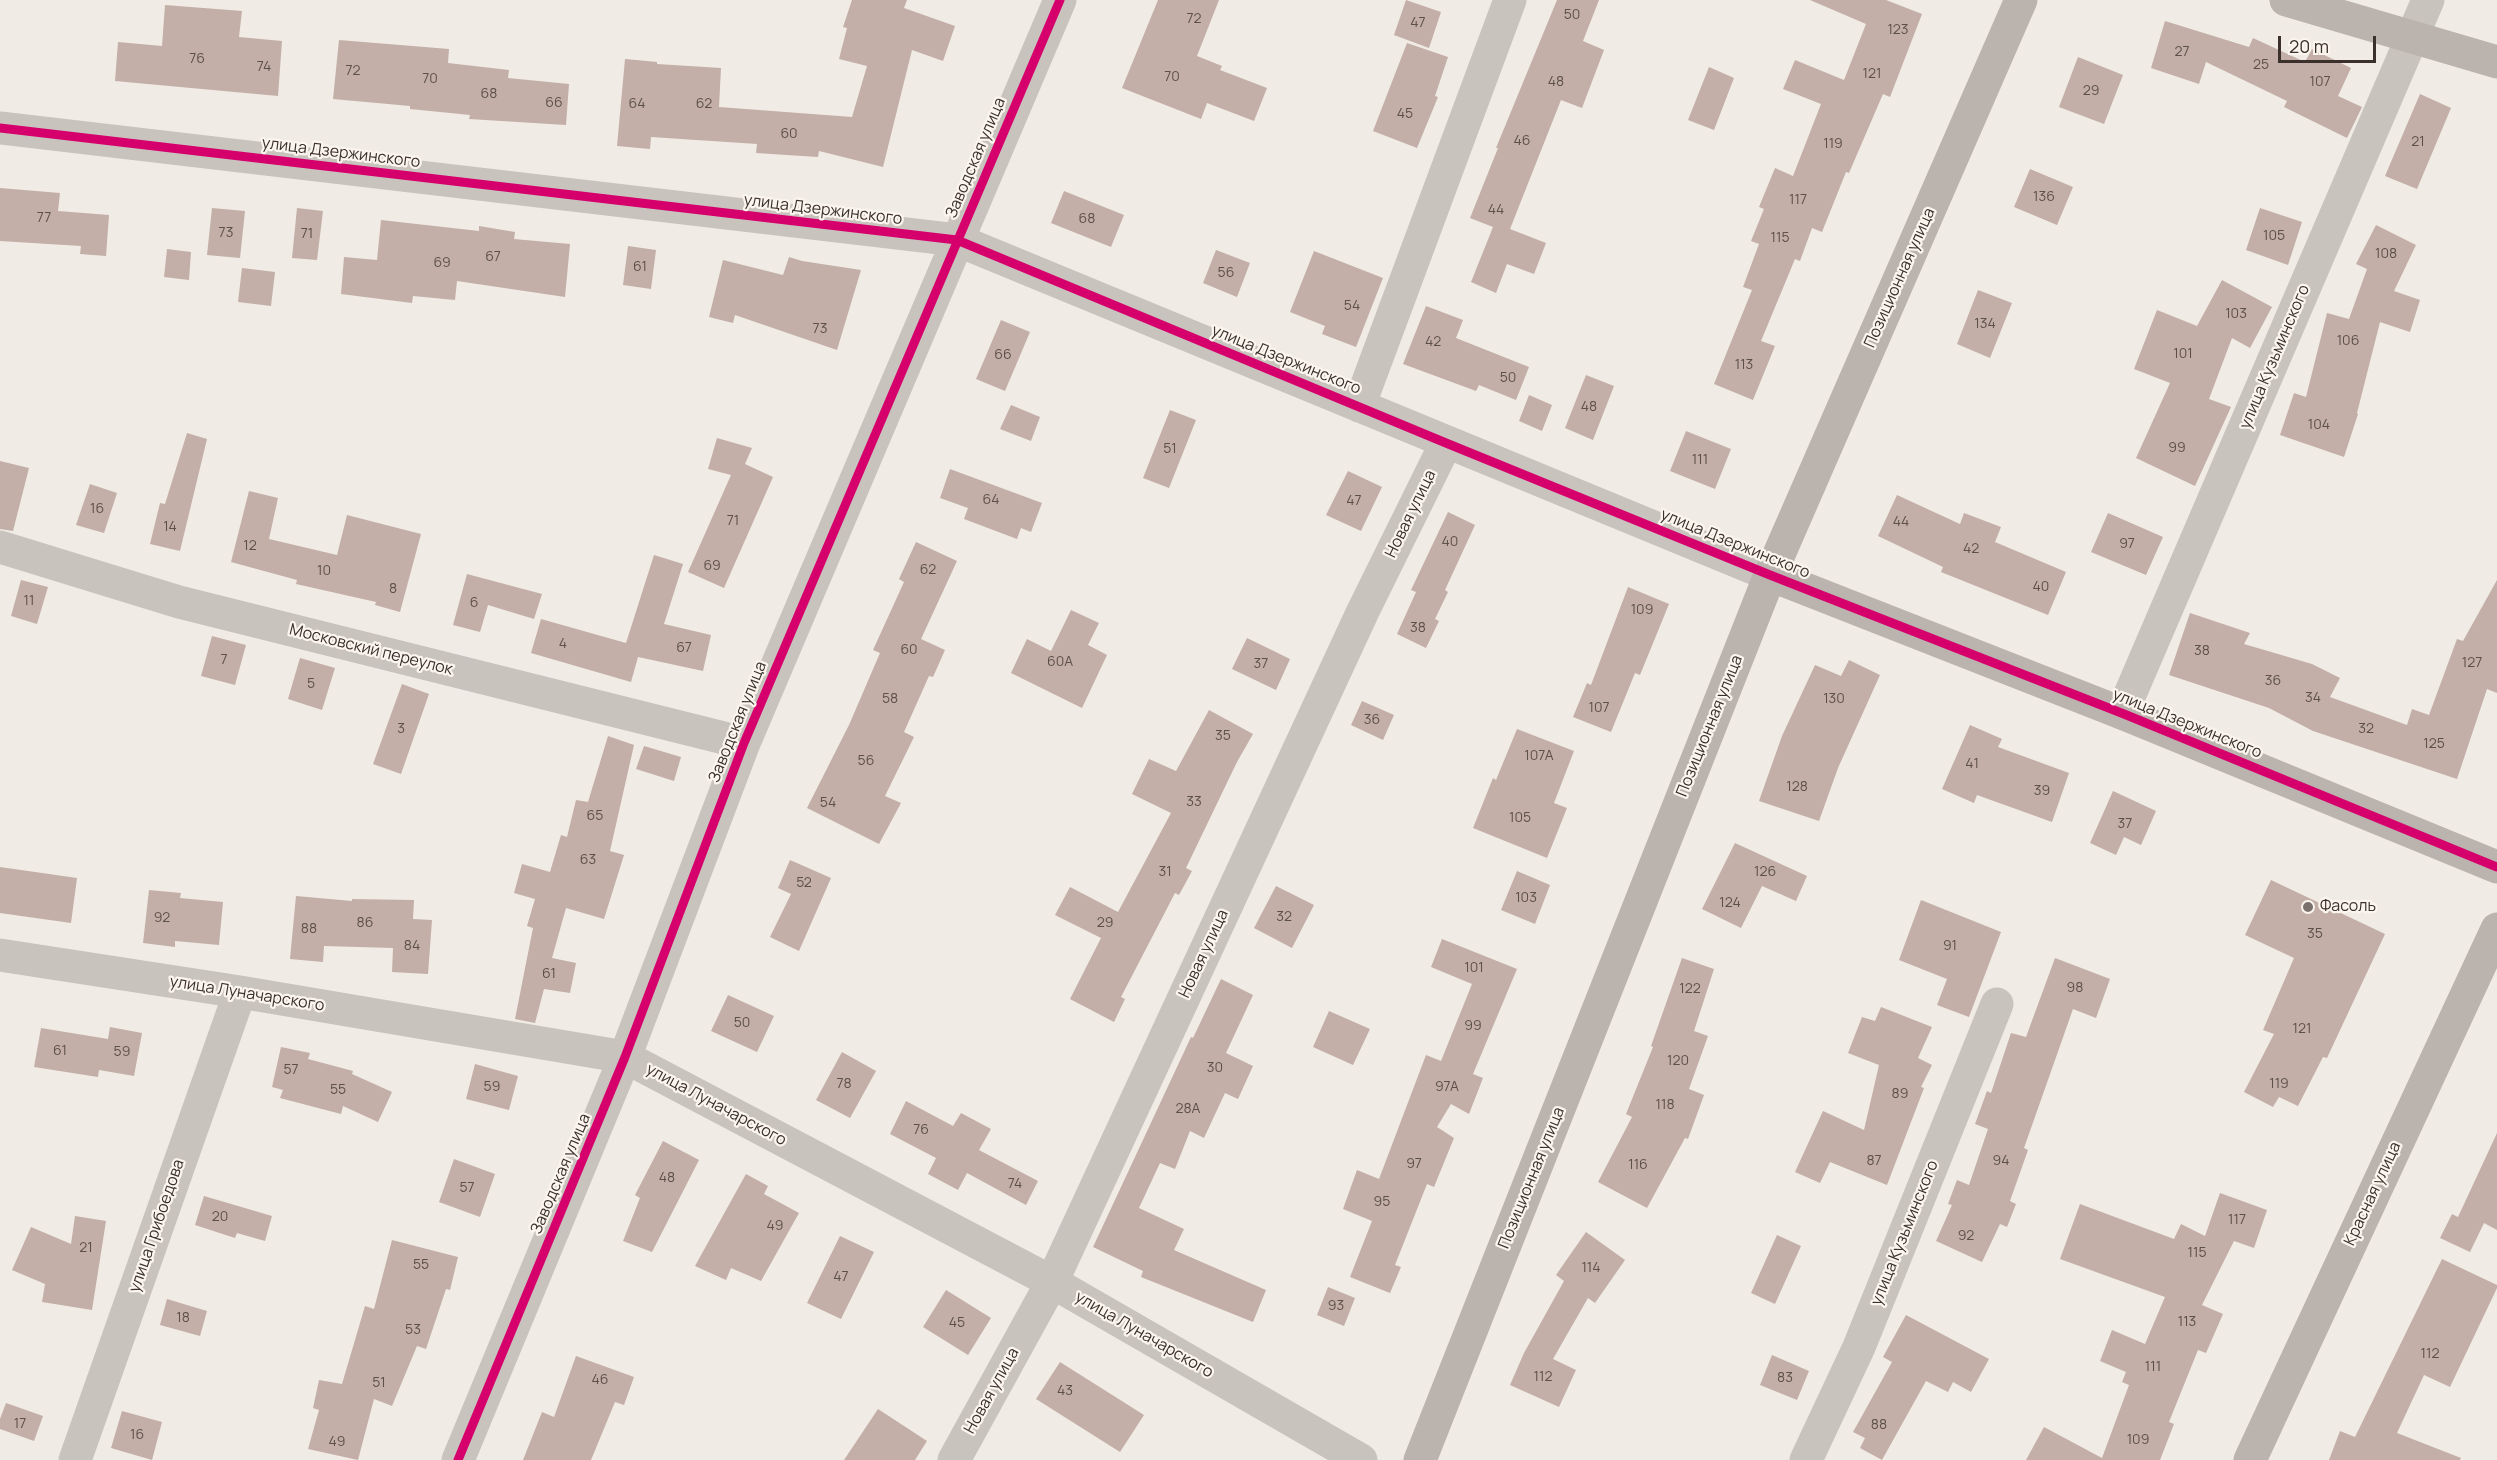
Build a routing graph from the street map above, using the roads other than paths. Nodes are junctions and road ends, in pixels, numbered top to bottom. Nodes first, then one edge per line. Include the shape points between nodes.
1 (1059, 0) edge
2 (1510, 0) edge
3 (2021, 0) edge
4 (2286, 0) edge
5 (2428, 0) edge
6 (2413, 37) junction
7 (2497, 62) edge
8 (0, 128) edge
9 (957, 240) junction
10 (1359, 406) junction
11 (1446, 443) junction
12 (0, 547) edge
13 (1770, 575) junction
14 (2122, 713) junction
15 (744, 743) junction
16 (2497, 867) edge
17 (2497, 929) edge
18 (0, 955) edge
19 (240, 992) junction
20 (1997, 1004) dead end
21 (625, 1057) junction
22 (1052, 1282) junction
23 (75, 1460) edge
24 (458, 1460) edge
25 (954, 1460) edge
26 (1361, 1460) edge
27 (1420, 1460) edge
28 (1806, 1460) edge
29 (2250, 1460) edge

1 - 9 street, Заводская улица
2 - 10 street
3 - 13 street, Позиционная улица
4 - 6 street
5 - 6 street, улица Кузьминского
6 - 7 street
6 - 14 street, улица Кузьминского
8 - 9 street, улица Дзержинского
9 - 10 street, улица Дзержинского
9 - 15 street, Заводская улица
10 - 11 street, улица Дзержинского
11 - 13 street, улица Дзержинского
11 - 22 street, Новая улица via 1358,622
12 - 15 street, Московский переулок via 179,602
13 - 14 street, улица Дзержинского
13 - 27 street, Позиционная улица
14 - 16 street, улица Дзержинского
15 - 21 street, Заводская улица
17 - 29 street, Красная улица
18 - 19 street, улица Луначарского
19 - 21 street, улица Луначарского
19 - 23 street, улица Грибоедова
20 - 28 street, улица Кузьминского via 1859,1347
21 - 22 street, улица Луначарского
21 - 24 street, Заводская улица
22 - 25 street, Новая улица
22 - 26 street, улица Луначарского

